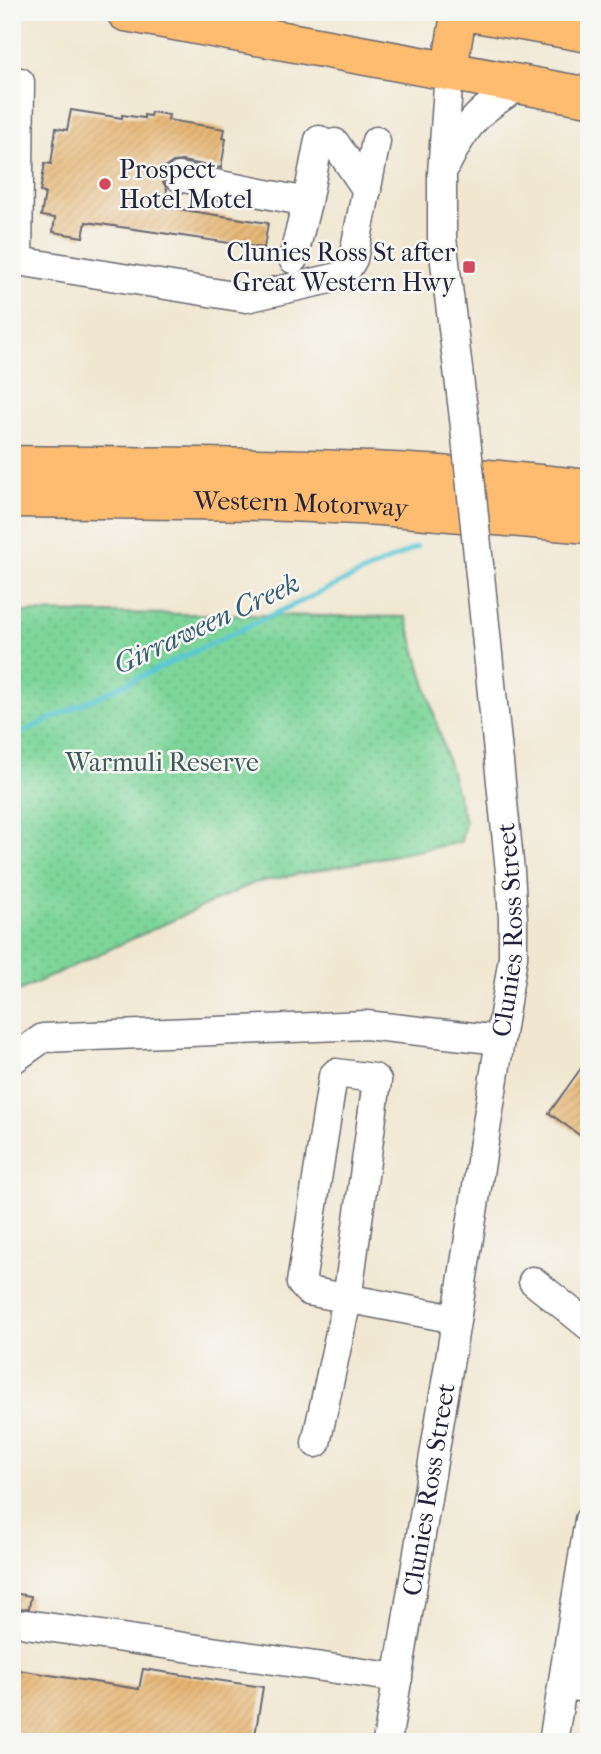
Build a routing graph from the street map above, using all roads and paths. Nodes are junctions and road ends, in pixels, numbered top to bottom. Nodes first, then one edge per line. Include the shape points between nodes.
1 (126, 12) edge
2 (458, 12) edge
3 (470, 12) edge
4 (557, 24) edge
5 (449, 71) junction
6 (20, 82) dead end
7 (524, 85) junction
8 (589, 97) edge
9 (376, 141) dead end
10 (442, 174) junction
11 (179, 177) dead end
12 (367, 190) junction
13 (307, 202) junction
14 (293, 259) dead end
15 (12, 466) edge
16 (589, 489) edge
17 (12, 498) edge
18 (589, 524) edge
19 (500, 1040) junction
20 (12, 1060) edge
21 (533, 1281) dead end
22 (347, 1300) junction
23 (456, 1319) junction
24 (589, 1325) edge
25 (316, 1443) dead end
26 (589, 1520) edge
27 (26, 1623) dead end
28 (398, 1678) junction
29 (576, 1687) edge
30 (387, 1742) edge
31 (553, 1742) edge

1 - 5 highway
2 - 5 main road
3 - 4 highway
5 - 7 highway
5 - 10 street, Clunies Ross Street
6 - 12 street via 18,261 246,298 343,276 353,259
7 - 8 highway
7 - 10 street via 498,98 471,121
9 - 12 street
10 - 19 street, Clunies Ross Street, bridge via 442,238 506,818 513,919 513,957
11 - 13 street
12 - 13 street via 327,142
13 - 14 street
15 - 16 highway, Western Motorway via 382,471
17 - 18 highway, Western Motorway via 367,505
19 - 20 street via 366,1025 83,1036 43,1038
19 - 23 street, Clunies Ross Street
21 - 24 street
22 - 22 street via 377,1081 336,1073 300,1283 308,1291
22 - 23 street
22 - 25 street
23 - 28 street, Clunies Ross Street
26 - 29 street
27 - 28 street
28 - 30 street, Clunies Ross Street
29 - 31 street

